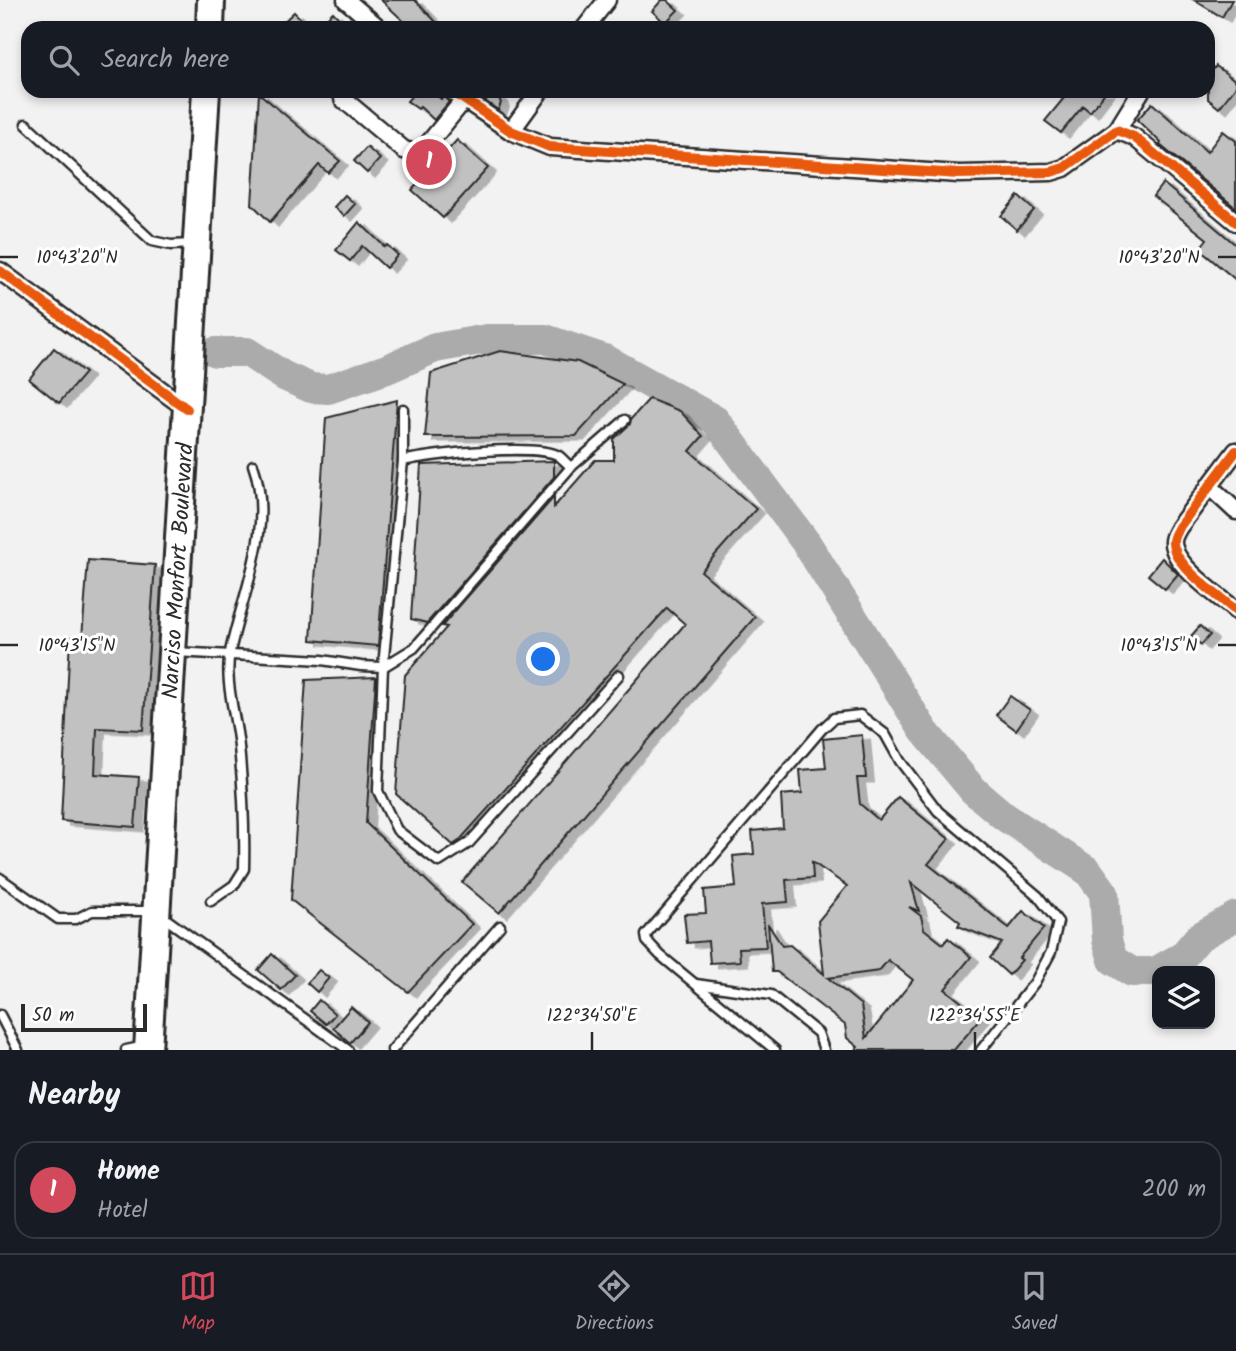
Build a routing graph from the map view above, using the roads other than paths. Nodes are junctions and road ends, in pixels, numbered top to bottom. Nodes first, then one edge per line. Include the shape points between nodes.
1 (211, 0) edge
2 (346, 0) edge
3 (607, 0) edge
4 (210, 21) edge
5 (371, 21) edge
6 (590, 21) edge
7 (206, 98) edge
8 (456, 98) edge
9 (460, 98) edge
10 (535, 98) edge
11 (1137, 98) edge
12 (343, 99) dead end
13 (26, 124) dead end
14 (1117, 130) junction
15 (511, 131) junction
16 (1236, 222) edge
17 (197, 244) junction
18 (1, 274) edge
19 (187, 409) junction
20 (403, 409) dead end
21 (625, 420) dead end
22 (1236, 451) edge
23 (403, 461) junction
24 (253, 465) dead end
25 (571, 467) junction
26 (1209, 486) junction
27 (1236, 510) edge
28 (1236, 611) edge
29 (172, 652) junction
30 (230, 655) junction
31 (383, 667) junction
32 (619, 675) dead end
33 (0, 878) edge
34 (211, 901) dead end
35 (155, 911) junction
36 (500, 926) dead end
37 (695, 984) junction
38 (0, 1015) edge
39 (141, 1049) edge
40 (18, 1050) edge
41 (348, 1050) edge
42 (392, 1050) edge
43 (775, 1050) edge
44 (824, 1050) edge
45 (981, 1050) edge

1 - 4 main road
2 - 5 street
3 - 6 street
7 - 17 main road, Narciso Monfort Boulevard
8 - 12 street via 424,149 415,153 404,150
9 - 15 street
10 - 15 street
11 - 14 street
13 - 17 lane via 152,241
14 - 15 street via 1064,168 1051,172 959,174 550,147
14 - 16 street via 1133,137
17 - 19 main road, Narciso Monfort Boulevard
18 - 19 street
19 - 29 main road, Narciso Monfort Boulevard
20 - 23 lane
21 - 25 lane
22 - 26 street
23 - 25 lane via 427,455 536,450 558,455
23 - 31 lane
24 - 30 lane via 262,500 260,532
25 - 31 lane via 414,648
26 - 27 street
26 - 28 street via 1179,527 1173,547 1180,561
29 - 30 lane
29 - 35 main road, Narciso Monfort Boulevard
30 - 31 lane
30 - 34 lane via 244,869 234,885
31 - 32 lane via 378,791 397,830 439,862 469,843
33 - 35 lane via 58,919 76,919 92,911
35 - 39 main road, Narciso Monfort Boulevard
35 - 41 lane
36 - 42 lane
37 - 43 lane
37 - 44 lane via 771,995 818,1033
37 - 45 lane via 660,955 646,935 822,729 834,718 860,715 885,734 938,811 1038,896 1058,922 1051,952 1035,982
38 - 40 lane

